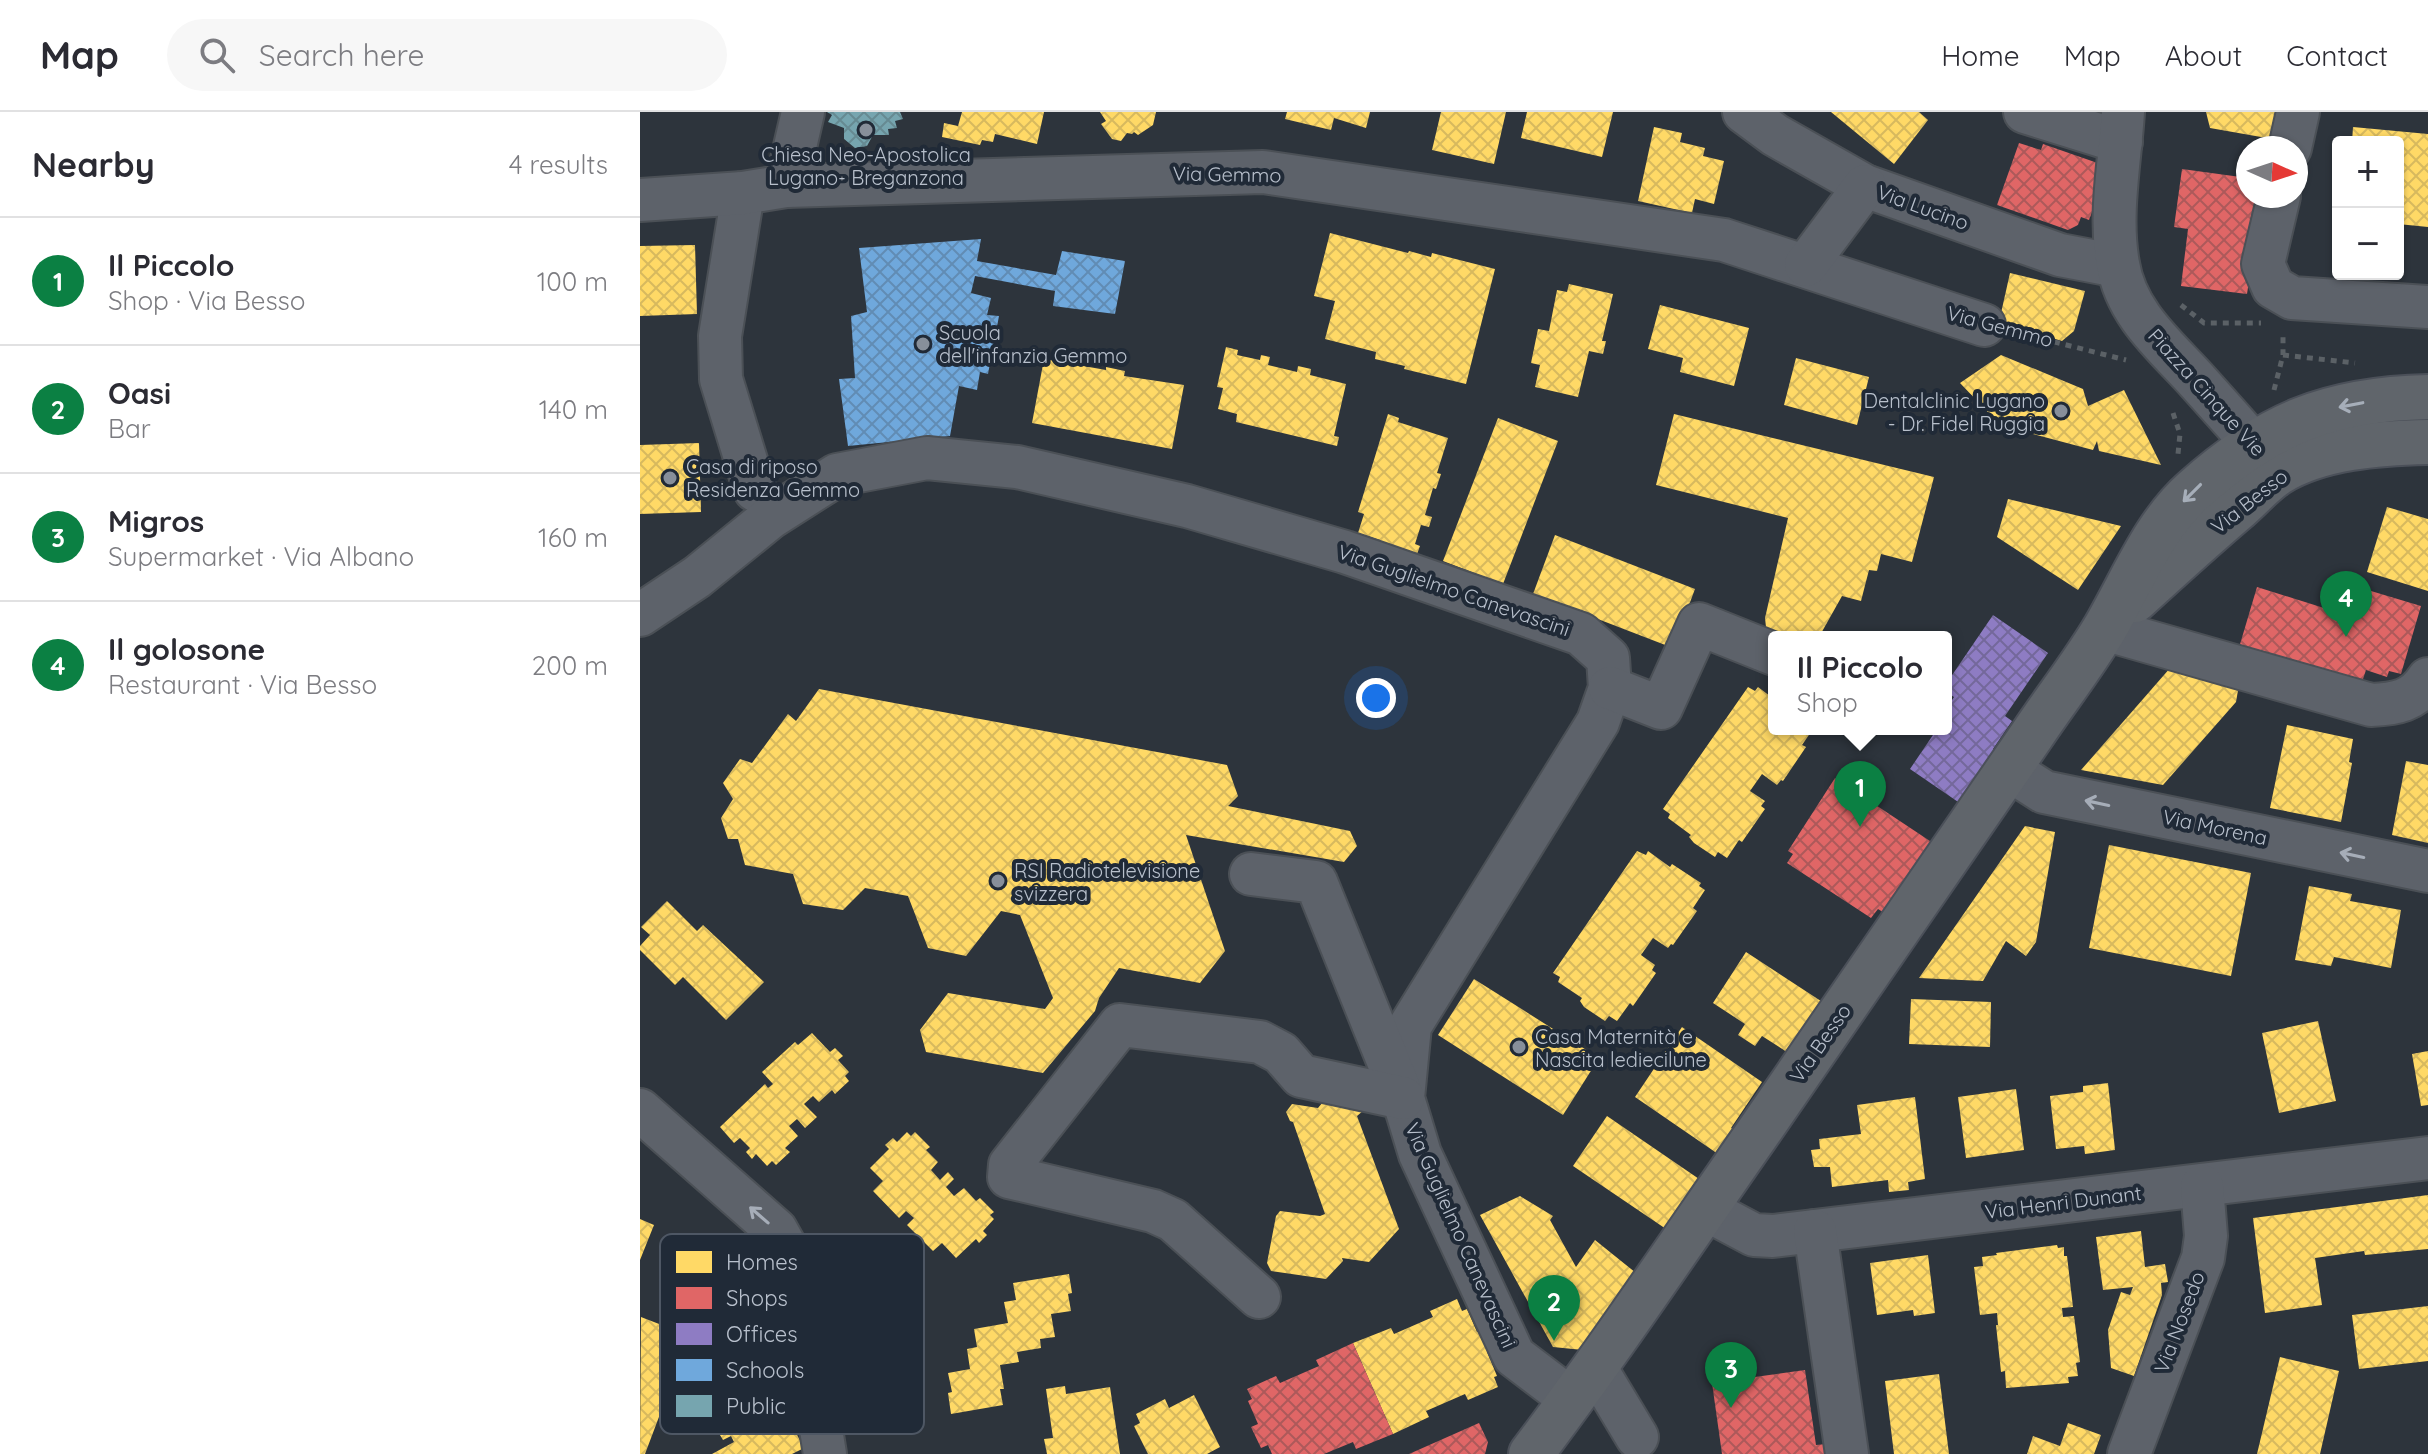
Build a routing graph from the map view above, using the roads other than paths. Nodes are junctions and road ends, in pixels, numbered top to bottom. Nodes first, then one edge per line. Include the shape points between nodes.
1 (803, 112) edge
2 (1744, 112) edge
3 (2025, 112) edge
4 (2298, 112) edge
5 (2122, 127) edge
6 (2293, 136) edge
7 (786, 186) junction
8 (1865, 186) junction
9 (743, 193) junction
10 (640, 200) edge
11 (2276, 208) edge
12 (1806, 265) junction
13 (2118, 266) junction
14 (2428, 307) edge
15 (1984, 325) road end
16 (2428, 397) edge
17 (2428, 442) edge
18 (2265, 458) junction
19 (755, 490) dead end
20 (640, 615) edge
21 (2104, 629) junction
22 (1768, 652) edge
23 (2428, 679) edge
24 (1610, 688) junction
25 (2008, 769) junction
26 (2428, 871) edge
27 (1251, 874) dead end
28 (1403, 1098) junction
29 (640, 1110) edge
30 (2428, 1158) edge
31 (2202, 1186) junction
32 (1705, 1209) junction
33 (1815, 1231) junction
34 (778, 1234) edge
35 (1259, 1297) dead end
36 (1583, 1384) junction
37 (1637, 1437) dead end
38 (1531, 1454) edge
39 (1847, 1454) edge
40 (2129, 1454) edge

1 - 7 street
2 - 8 street, Via Lucino
3 - 5 street
4 - 6 street
5 - 13 street, Piazza Cinque Vie
7 - 9 street, Via Gemmo
7 - 12 street, Via Gemmo via 1263,172 1724,240
8 - 12 street
8 - 13 street, Via Lucino via 2060,255
9 - 10 street, Via Gemmo
9 - 19 street via 720,336 721,379
11 - 14 street via 2263,264 2273,287 2292,298
12 - 15 street, Via Gemmo
13 - 18 street, Piazza Cinque Vie via 2132,303 2153,335
16 -> 18 main road, Via Besso via 2325,410
17 - 18 main road, Via Besso via 2368,446 2312,458
18 - 21 main road, Via Besso via 2191,492 2162,528
20 - 24 street, Via Guglielmo Canevascini via 837,475 927,458 1032,471 1187,506 1345,552 1581,634 1608,658
21 - 23 street via 2371,705 2409,699
21 - 25 main road, Via Besso
22 - 24 street via 1699,624 1661,708
24 - 28 street, Via Guglielmo Canevascini via 1598,722 1410,1026
26 -> 25 street, Via Morena via 2044,792
25 - 32 main road, Via Besso
27 - 28 street via 1316,882
28 - 35 street via 1301,1076 1281,1053 1260,1042 1120,1025 1010,1165 1009,1177 1173,1220
28 - 36 street, Via Guglielmo Canevascini via 1420,1154 1514,1356
34 -> 29 street
30 - 31 street, Via Henri Dunant
31 - 33 street, Via Henri Dunant
31 - 40 street, Via Nosedo via 2203,1258
32 - 33 street, Via Henri Dunant via 1754,1235
32 - 36 main road, Via Besso
33 - 39 street
36 - 37 street
36 - 38 main road, Via Besso

